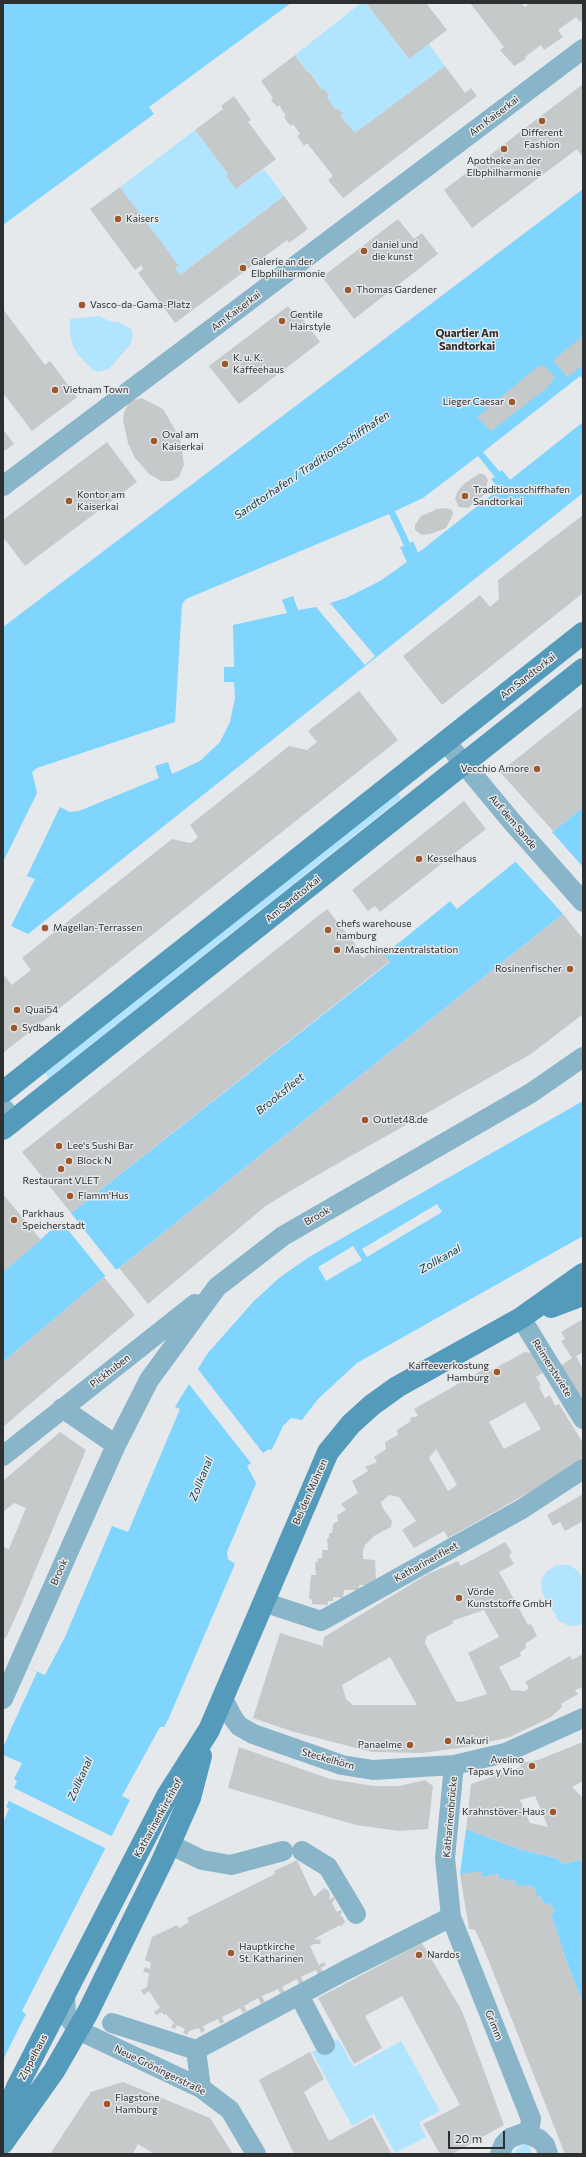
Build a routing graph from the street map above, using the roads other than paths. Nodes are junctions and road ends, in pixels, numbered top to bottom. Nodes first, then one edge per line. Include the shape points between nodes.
1 (583, 49) edge
2 (3, 486) edge
3 (583, 633) edge
4 (583, 669) edge
5 (445, 741) junction
6 (463, 764) junction
7 (582, 901) edge
8 (583, 1057) edge
9 (3, 1092) edge
10 (7, 1119) edge
11 (583, 1274) edge
12 (217, 1287) junction
13 (583, 1295) edge
14 (521, 1318) junction
15 (62, 1408) junction
16 (583, 1419) edge
17 (116, 1445) junction
18 (3, 1456) edge
19 (583, 1469) edge
20 (263, 1602) junction
21 (3, 1699) edge
22 (223, 1699) junction
23 (583, 1718) edge
24 (209, 1730) junction
25 (454, 1765) junction
26 (169, 1844) junction
27 (356, 1914) dead end
28 (451, 1917) junction
29 (65, 1994) junction
30 (299, 1995) junction
31 (112, 2023) dead end
32 (78, 2030) junction
33 (325, 2045) dead end
34 (196, 2050) junction
35 (201, 2088) junction
36 (3, 2122) edge
37 (528, 2134) junction
38 (3, 2143) edge
39 (256, 2154) edge
40 (500, 2154) edge
41 (548, 2154) edge

1 - 2 street, Am Kaiserkai
3 - 5 main road, Am Sandtorkai
4 - 6 main road, Am Sandtorkai
5 - 6 street, Auf dem Sande
5 - 9 main road, Am Sandtorkai
6 - 7 street, Auf dem Sande
6 - 10 main road, Am Sandtorkai
8 - 12 street, Brook via 531,1093 289,1232
11 - 14 main road, Bei den Mühren
12 - 15 street, Pickhuben
12 - 17 street, Brook via 149,1380
13 - 14 main road, Bei den Mühren
14 - 16 street, Reimerstwiete
14 - 20 main road, Bei den Mühren via 397,1387 372,1405 339,1437 319,1468
15 - 17 street
15 - 18 street, Pickhuben
17 - 21 street, Brook
19 - 20 street, Katharinenfleet via 522,1509 321,1622
20 - 22 main road, Bei den Mühren
22 - 24 main road, Bei den Mühren
22 - 25 street, Steckelhörn via 232,1718 239,1726 253,1734 342,1765 373,1770
23 - 25 street, Steckelhörn via 505,1753
24 - 26 main road, Katharinenkirchhof via 190,1798
24 - 29 main road, Katharinenkirchhof via 167,1796
25 - 28 street, Katharinenbrücke via 445,1858
26 - 27 street via 202,1860 231,1865 293,1851 328,1867
26 - 32 main road, Katharinenkirchhof
28 - 30 street
28 - 37 street, Grimm via 531,2119
29 - 32 street, Neue Gröningerstraße via 66,2014
29 - 36 main road, Zippelhaus via 17,2087
30 - 33 street
30 - 34 street
31 - 34 street
32 - 35 street, Neue Gröningerstraße
32 - 38 main road via 50,2077
34 - 35 street
35 - 39 street, Neue Gröningerstraße via 230,2110
37 - 40 street via 517,2134 510,2138
37 - 41 street via 539,2139

